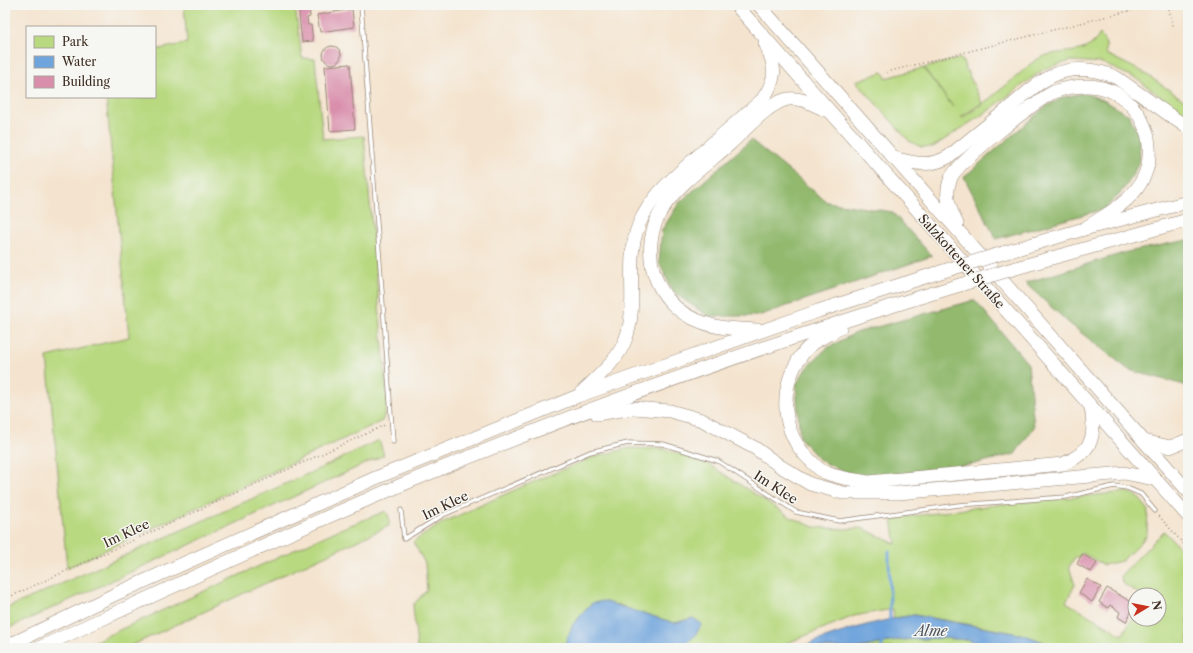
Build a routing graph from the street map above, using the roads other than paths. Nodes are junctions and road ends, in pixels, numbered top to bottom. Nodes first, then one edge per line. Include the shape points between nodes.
1 (361, 5) edge
2 (736, 5) edge
3 (759, 5) edge
4 (758, 29) junction
5 (832, 114) junction
6 (1188, 128) edge
7 (893, 158) junction
8 (1188, 202) edge
9 (1188, 220) edge
10 (1188, 227) edge
11 (1160, 228) junction
12 (1084, 229) junction
13 (962, 234) junction
14 (978, 279) junction
15 (872, 311) junction
16 (764, 330) junction
17 (578, 396) junction
18 (1092, 406) junction
19 (568, 418) junction
20 (1143, 440) junction
21 (1188, 440) edge
22 (393, 442) dead end
23 (1154, 478) junction
24 (1188, 491) edge
25 (401, 510) dead end
26 (1155, 511) road end
27 (1188, 516) edge
28 (5, 647) edge
29 (39, 648) edge

1 - 22 lane
2 - 4 highway, Salzkottener Straße
3 - 7 highway, Salzkottener Straße
4 - 5 highway, Salzkottener Straße
4 - 17 highway via 774,67 774,80 762,100 654,198 635,235 630,268 631,322 626,339 613,361
5 - 14 highway, Salzkottener Straße
5 - 16 highway via 800,99 779,102 679,190 663,208 654,227 651,262 656,282 664,297 698,321 716,326
6 - 7 highway via 1117,78 1092,70 1070,70 1055,74 1036,85 948,158 937,163 921,164
7 - 13 highway, Salzkottener Straße
8 - 12 highway
9 - 11 highway
10 - 11 highway
11 - 14 highway, bridge
12 - 13 highway via 1126,201 1139,185 1148,169 1149,139 1132,105 1114,90 1073,86 1048,96 1031,107 957,167 948,185 947,198
12 - 16 highway, bridge via 950,269
13 - 20 highway, Salzkottener Straße
14 - 15 highway, bridge
14 - 18 highway, Salzkottener Straße
15 - 18 highway via 814,342 801,356 788,387 785,405 787,423 792,436 802,452 822,472 869,482 1064,464 1075,459 1090,445 1093,434
15 - 19 highway
16 - 17 highway
17 - 28 highway via 378,477 120,592
18 - 23 highway, Salzkottener Straße
19 - 23 highway via 634,408 670,411 702,420 756,448 810,484 843,493 898,493 1124,473
19 - 29 highway via 329,516
20 - 21 highway via 1162,447 1170,447
20 - 24 highway, Salzkottener Straße
23 - 27 highway, Salzkottener Straße
25 - 26 lane, Im Klee via 404,539 443,516 590,452 628,443 663,444 718,462 796,512 839,521 959,505 1066,497 1114,486 1141,494

